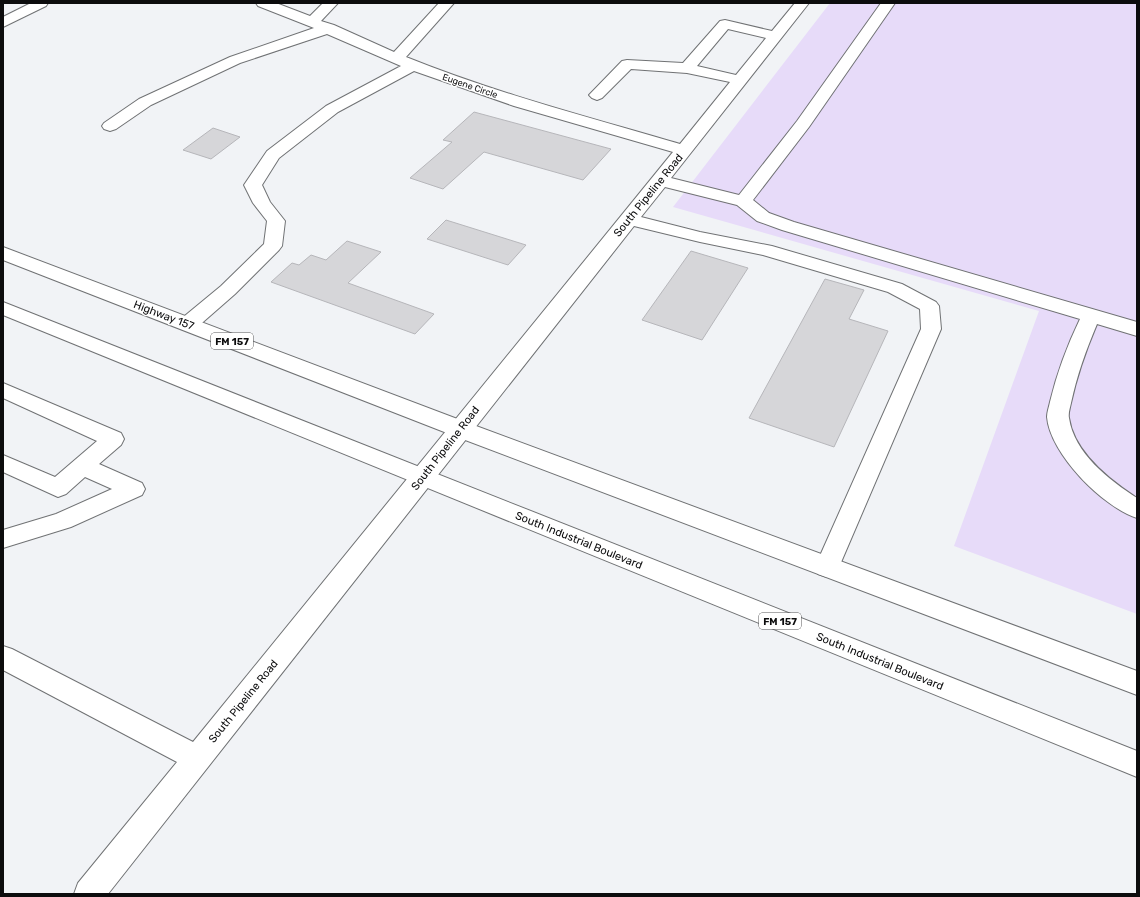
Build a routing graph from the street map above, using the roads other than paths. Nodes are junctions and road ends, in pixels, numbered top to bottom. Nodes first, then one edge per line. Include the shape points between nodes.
1 (41, 3) edge
2 (263, 3) edge
3 (332, 3) edge
4 (447, 3) edge
5 (802, 3) edge
6 (888, 3) edge
7 (313, 21) junction
8 (3, 23) edge
9 (329, 28) junction
10 (776, 36) junction
11 (398, 58) junction
12 (413, 65) junction
13 (687, 68) junction
14 (740, 80) junction
15 (597, 95) dead end
16 (110, 126) dead end
17 (684, 150) junction
18 (659, 180) junction
19 (743, 201) junction
20 (628, 219) junction
21 (3, 253) edge
22 (3, 308) edge
23 (1091, 316) junction
24 (188, 324) junction
25 (1137, 330) edge
26 (3, 390) edge
27 (460, 429) junction
28 (3, 463) edge
29 (83, 466) junction
30 (422, 477) junction
31 (1137, 509) edge
32 (3, 539) edge
33 (827, 567) junction
34 (3, 657) edge
35 (1137, 683) edge
36 (198, 759) junction
37 (1137, 764) edge
38 (89, 894) edge

1 - 8 main road
2 - 7 main road, Eugene Circle
3 - 7 main road
4 - 11 main road
5 - 10 main road, South Pipeline Road
6 - 19 main road via 802,124
7 - 9 main road, Eugene Circle
9 - 11 main road, Eugene Circle
9 - 16 main road via 235,60 145,102
10 - 13 main road via 725,24
10 - 14 main road, South Pipeline Road
11 - 12 main road, Eugene Circle
12 - 17 main road, Eugene Circle via 500,96
12 - 24 main road via 332,109 273,155 253,185 262,203 276,221 273,246
13 - 14 main road
13 - 15 main road via 627,64
14 - 17 main road, South Pipeline Road
17 - 18 main road, South Pipeline Road
18 - 19 main road
18 - 20 main road, South Pipeline Road
19 - 23 main road via 763,217 788,226
20 - 27 main road, South Pipeline Road
20 - 33 main road via 766,250 895,288 929,306 931,329
21 - 24 main road, Highway 157 / FM 157
22 - 30 main road, FM 157
23 - 25 main road
23 - 31 main road via 1076,348 1058,416 1073,455 1117,497
24 - 27 main road, Highway 157 / FM 157
26 - 29 main road via 113,439
27 - 30 main road, South Pipeline Road
27 - 33 main road, FM 157
28 - 29 main road via 58,488
29 - 32 main road via 134,489 63,521
30 - 36 main road, South Pipeline Road
30 - 37 main road, South Industrial Boulevard / FM 157
33 - 35 main road, FM 157
34 - 36 main road
36 - 38 main road, South Pipeline Road

